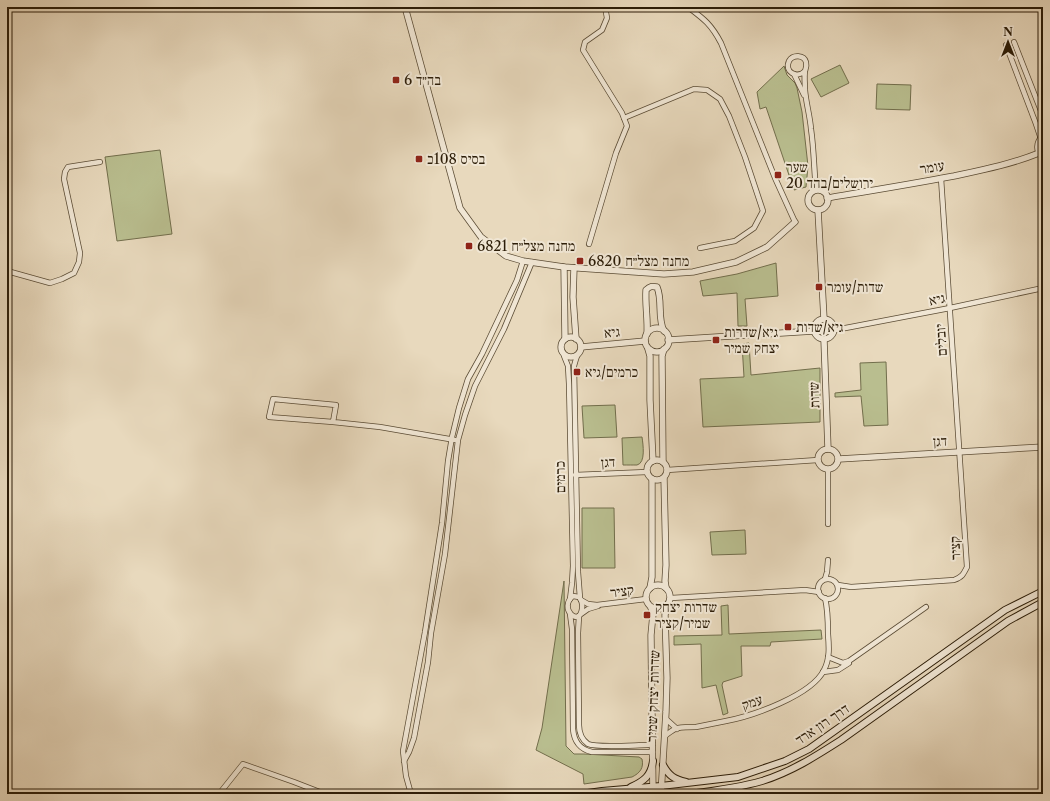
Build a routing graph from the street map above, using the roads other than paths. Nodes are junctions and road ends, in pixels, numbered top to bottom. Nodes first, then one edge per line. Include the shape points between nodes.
1 (405, 7) edge
2 (605, 7) edge
3 (688, 7) edge
4 (1014, 42) dead end
5 (1006, 45) dead end
6 (805, 71) junction
7 (794, 74) junction
8 (806, 100) junction
9 (1043, 116) edge
10 (624, 118) junction
11 (1042, 137) edge
12 (1041, 155) edge
13 (100, 162) dead end
14 (941, 178) junction
15 (816, 190) junction
16 (827, 198) junction
17 (818, 210) junction
18 (795, 222) joint
19 (589, 244) dead end
20 (700, 248) dead end
21 (523, 261) junction
22 (532, 262) junction
23 (564, 267) junction
24 (574, 268) junction
25 (7, 271) edge
26 (1043, 288) edge
27 (950, 308) junction
28 (824, 319) junction
29 (835, 330) junction
30 (664, 331) junction
31 (814, 332) junction
32 (647, 334) junction
33 (565, 339) junction
34 (576, 339) junction
35 (668, 340) junction
36 (824, 340) junction
37 (645, 341) junction
38 (581, 347) junction
39 (648, 349) junction
40 (664, 349) junction
41 (564, 356) junction
42 (577, 356) junction
43 (333, 422) junction
44 (452, 439) junction
45 (458, 440) junction
46 (1043, 446) edge
47 (828, 449) junction
48 (960, 452) junction
49 (838, 459) junction
50 (818, 460) junction
51 (653, 461) junction
52 (663, 462) junction
53 (667, 470) junction
54 (828, 470) junction
55 (647, 472) junction
56 (574, 475) junction
57 (664, 478) junction
58 (652, 479) junction
59 (828, 524) dead end
60 (828, 560) dead end
61 (828, 566) junction
62 (824, 579) junction
63 (832, 579) junction
64 (819, 585) junction
65 (838, 585) junction
66 (851, 587) junction
67 (650, 588) junction
68 (666, 588) junction
69 (805, 590) junction
70 (1043, 591) edge
71 (819, 592) junction
72 (838, 592) junction
73 (671, 598) junction
74 (824, 598) junction
75 (832, 598) junction
76 (570, 599) junction
77 (581, 599) junction
78 (646, 600) junction
79 (1043, 602) edge
80 (601, 605) junction
81 (667, 606) junction
82 (926, 607) dead end
83 (651, 608) junction
84 (570, 614) junction
85 (828, 614) junction
86 (580, 615) junction
87 (828, 657) junction
88 (854, 657) junction
89 (823, 672) junction
90 (666, 719) junction
91 (677, 728) junction
92 (665, 736) junction
93 (653, 744) junction
94 (653, 752) junction
95 (404, 761) junction
96 (653, 761) junction
97 (663, 765) junction
98 (689, 783) junction
99 (661, 786) junction
100 (653, 787) junction
101 (627, 789) junction
102 (219, 794) edge
103 (325, 794) edge
104 (411, 794) edge
105 (581, 794) edge
106 (653, 794) edge
107 (661, 794) edge
108 (692, 794) edge

1 - 21 street via 460,208 481,237 506,256
2 - 10 street via 607,18 602,30 585,42 583,50
3 - 18 street via 706,20 721,43
4 - 9 street
5 - 11 street
6 - 7 street
6 - 7 street via 805,60 800,56 794,57 788,64
6 - 8 street
7 - 8 street
8 - 15 street
10 - 19 street via 627,126 616,153
10 - 20 street via 694,89 707,90 720,99 745,157 763,211 754,228 735,241
11 - 12 street via 1038,145
12 - 14 street, עומר
13 - 25 street via 68,167 65,172 64,179 80,253 74,272 62,280 50,283
14 - 16 street, עומר
14 - 27 street, יובלים
15 - 16 street via 822,191
15 - 17 street via 810,194 808,203
16 - 17 street via 827,204
17 - 28 street
18 - 24 street via 767,247 736,262 693,272 664,274
21 - 22 street
21 - 44 street via 517,280 468,379
22 - 23 street
22 - 45 street via 504,329 475,386
23 - 24 street
23 - 33 street
24 - 34 street
26 - 27 street, גיא
27 - 29 street, גיא
27 - 48 street, יובלים
28 - 29 street via 833,324
28 - 31 street via 816,323
29 - 36 street via 830,338
30 - 32 street via 658,328
30 - 32 street via 660,293 657,287 652,286 646,290
30 - 35 street
31 - 35 street
31 - 36 street
32 - 37 street
33 - 34 street
33 - 41 street via 560,346
34 - 38 street
35 - 40 street
36 - 47 street, שדות
37 - 38 street, גיא
37 - 39 street
38 - 42 street
39 - 40 street via 654,352
39 - 51 street
40 - 52 street
41 - 42 street
41 - 56 street, כרמים via 568,366
42 - 56 street, כרמים via 574,366
43 - 43 street via 269,417 273,399 336,405
43 - 44 street
44 - 45 street
44 - 95 street via 442,523 403,751
45 - 95 street via 445,554 428,662 414,738
46 - 48 street, דגן
47 - 49 street via 835,452
47 - 50 street via 821,453
48 - 49 street, דגן
48 - 66 street, קציר via 967,567 961,577 954,580
49 - 54 street via 835,467
50 - 53 street
50 - 54 street via 821,467
51 - 52 street
51 - 55 street
52 - 53 street
53 - 57 street
54 - 59 street
55 - 56 street, דגן
55 - 58 street
56 - 76 street, כרמים
56 - 77 street, כרמים
57 - 58 street
57 - 68 street
58 - 67 street
60 - 61 street
61 - 62 street
61 - 63 street
62 - 63 street
62 - 64 street
63 - 65 street
64 - 69 street
64 - 71 street
65 - 66 street, קציר
65 - 72 street
66 - 72 street, קציר
67 - 68 street via 660,585
67 - 78 street
68 - 73 street
69 - 71 street
69 - 73 street
70 - 98 main road, דרך רון ארד via 1005,610 809,749 785,761 738,777
71 - 74 street
72 - 75 street
73 - 81 street
74 - 75 street
74 - 85 street, עמק
75 - 85 street, עמק
76 - 77 street via 575,596
76 - 84 street
77 - 80 street, קציר via 585,603
77 - 86 street
78 - 80 street, קציר
78 - 83 street
79 - 108 main road, דרך רון ארד via 1008,621 814,758 762,781
80 - 86 street, קציר
81 - 83 street via 661,610
81 - 90 street, שדרות יצחק שמיר
82 - 88 street
83 - 93 street, שדרות יצחק שמיר
84 - 86 street via 574,617
84 - 94 street via 573,729 576,742 583,749 592,752
85 - 87 street, עמק
86 - 93 street via 579,725 582,738 589,744 598,746
87 - 88 street via 843,663
87 - 89 street, עמק
88 - 89 street via 838,670
89 - 91 street, עמק via 802,692 760,711 728,721
90 - 91 street
90 - 92 street, שדרות יצחק שמיר
91 - 92 street, עמק
92 - 97 street, שדרות יצחק שמיר
93 - 94 street, שדרות יצחק שמיר
94 - 96 street, שדרות יצחק שמיר
95 - 104 street
96 - 100 street, שדרות יצחק שמיר
96 - 101 main road via 647,777
97 - 98 main road via 671,777
97 - 99 street, שדרות יצחק שמיר
98 - 99 main road, דרך רון ארד
99 - 100 main road, דרך רון ארד
99 - 107 street, שדרות יצחק שמיר
100 - 101 main road, דרך רון ארד
100 - 106 street, שדרות יצחק שמיר
101 - 105 main road, דרך רון ארד
102 - 103 street via 243,764

